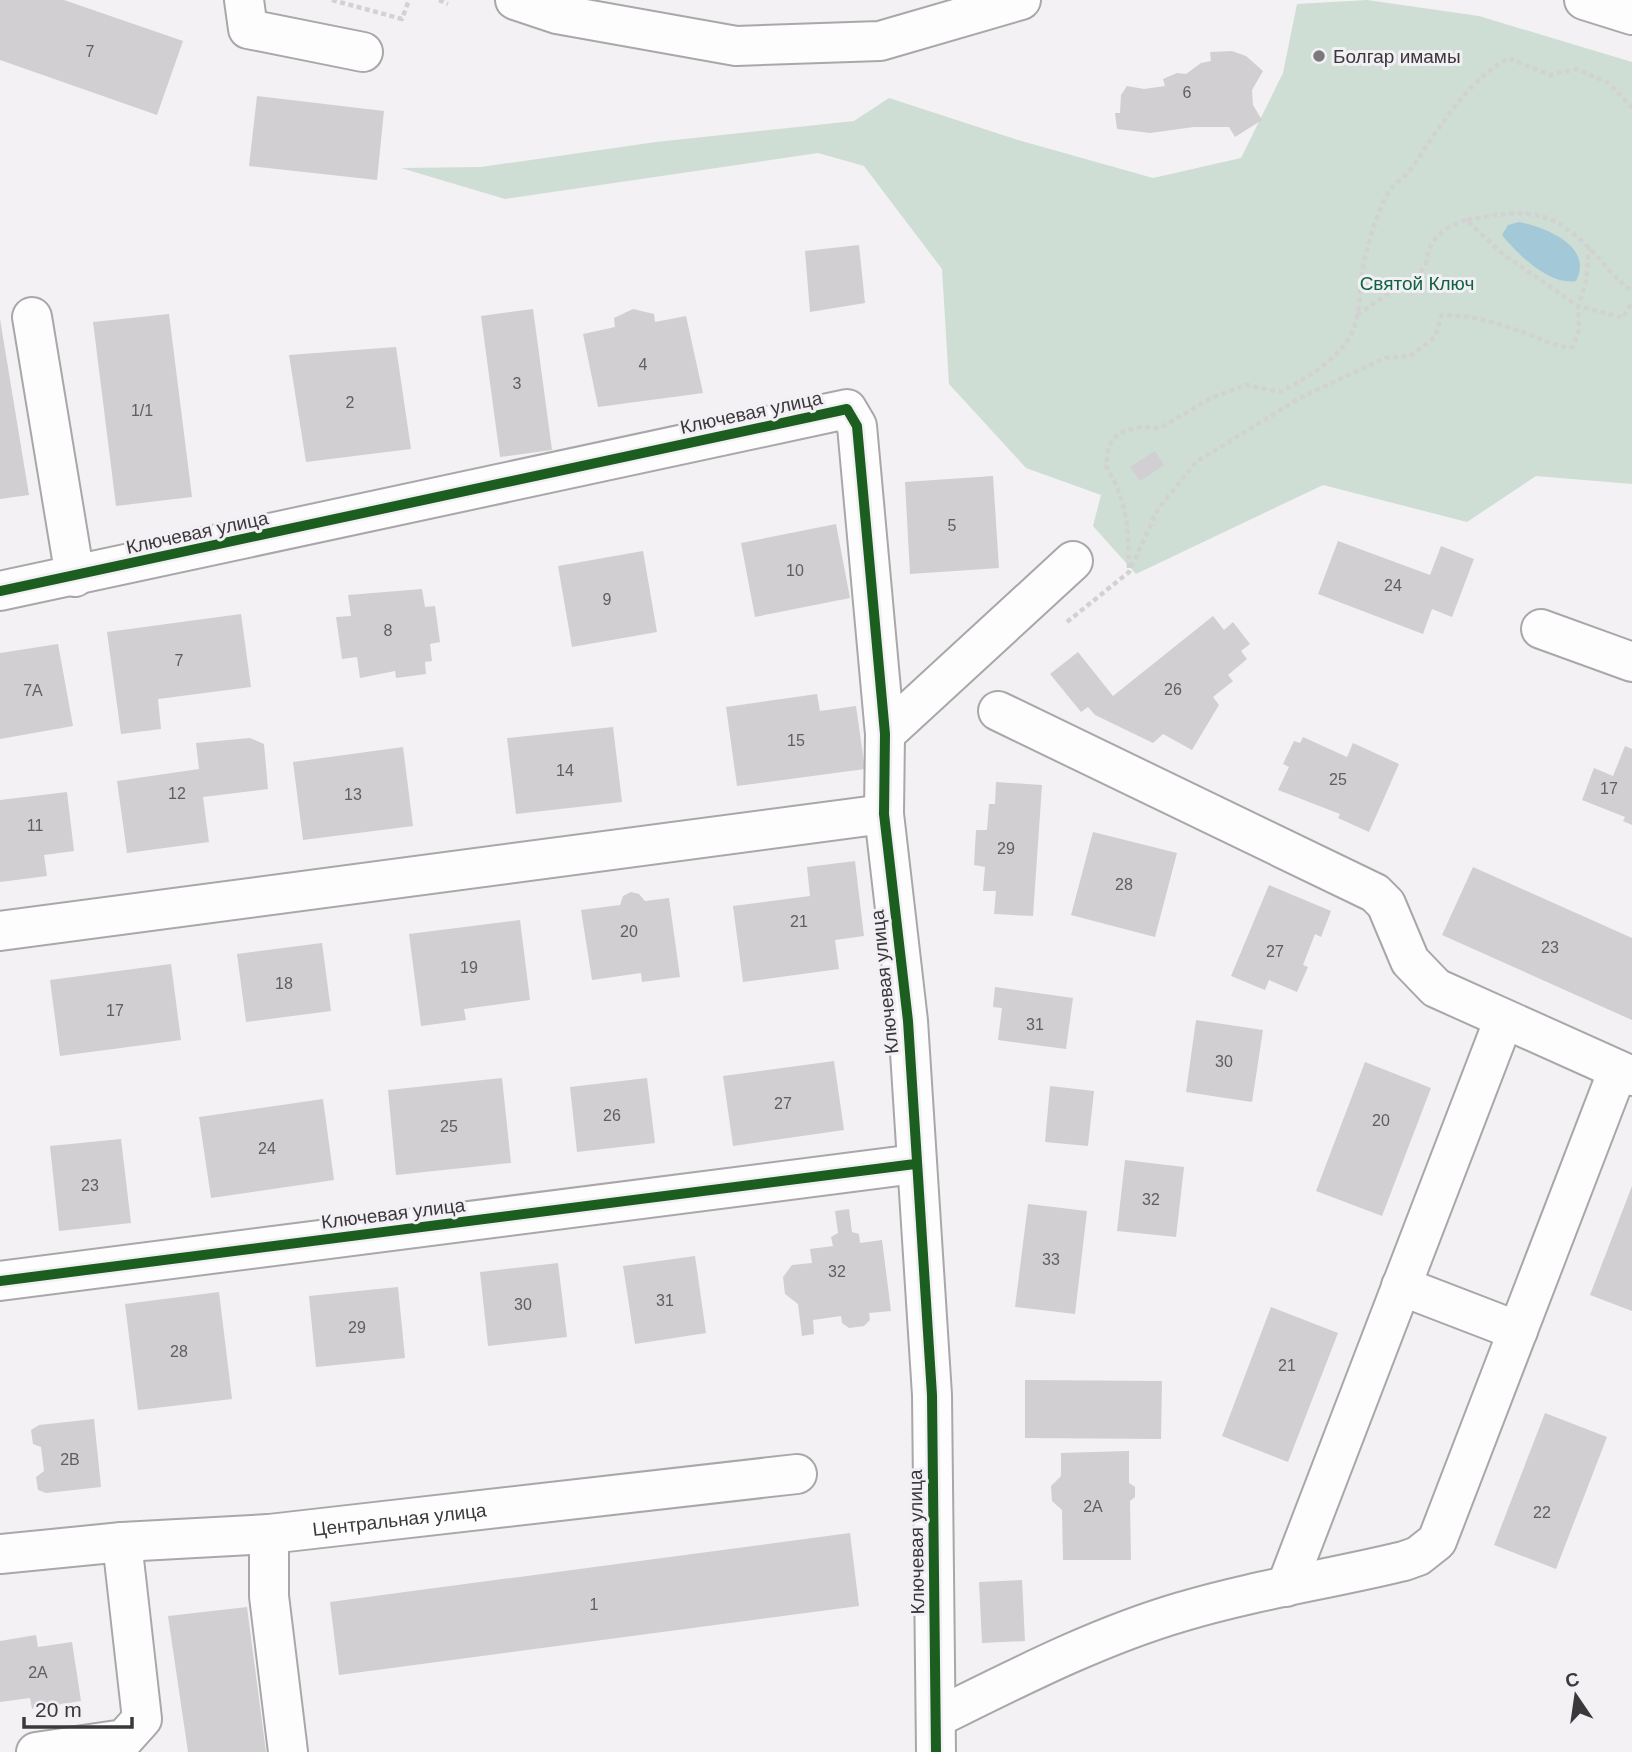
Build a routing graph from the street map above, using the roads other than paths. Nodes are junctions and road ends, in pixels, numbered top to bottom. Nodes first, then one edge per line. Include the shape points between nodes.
1 (244, 0) edge
2 (515, 0) edge
3 (1021, 0) edge
4 (1584, 0) edge
5 (1632, 15) edge
6 (363, 52) dead end
7 (32, 317) dead end
8 (1073, 561) dead end
9 (75, 576) junction
10 (0, 590) edge
11 (1541, 629) dead end
12 (1632, 662) edge
13 (998, 711) dead end
14 (885, 734) junction
15 (884, 814) junction
16 (0, 931) edge
17 (1504, 1019) junction
18 (1625, 1073) edge
19 (915, 1164) junction
20 (0, 1281) edge
21 (1401, 1286) junction
22 (1518, 1331) junction
23 (797, 1474) dead end
24 (270, 1534) junction
25 (122, 1542) junction
26 (0, 1554) edge
27 (1286, 1587) junction
28 (936, 1735) edge
29 (36, 1752) edge
30 (288, 1752) edge

1 - 6 street via 248,29
2 - 3 street via 557,14 736,46 880,41
4 - 5 street
7 - 9 street
8 - 14 street
9 - 10 street, Ключевая улица
9 - 14 street, Ключевая улица via 847,409 857,426
11 - 12 street
13 - 17 street via 1375,893 1386,904 1421,976 1436,988
14 - 15 street, Ключевая улица
15 - 16 street
15 - 19 street, Ключевая улица via 908,1021
17 - 18 street
17 - 21 street
18 - 22 street
19 - 20 street, Ключевая улица
19 - 28 street, Ключевая улица via 932,1395
21 - 22 street
21 - 27 street
22 - 27 street via 1437,1541 1404,1562
23 - 24 street, Центральная улица
24 - 25 street, Центральная улица
24 - 30 street via 269,1596
25 - 26 street, Центральная улица
25 - 29 street via 142,1719 124,1739
27 - 28 street via 1152,1622 1045,1665

